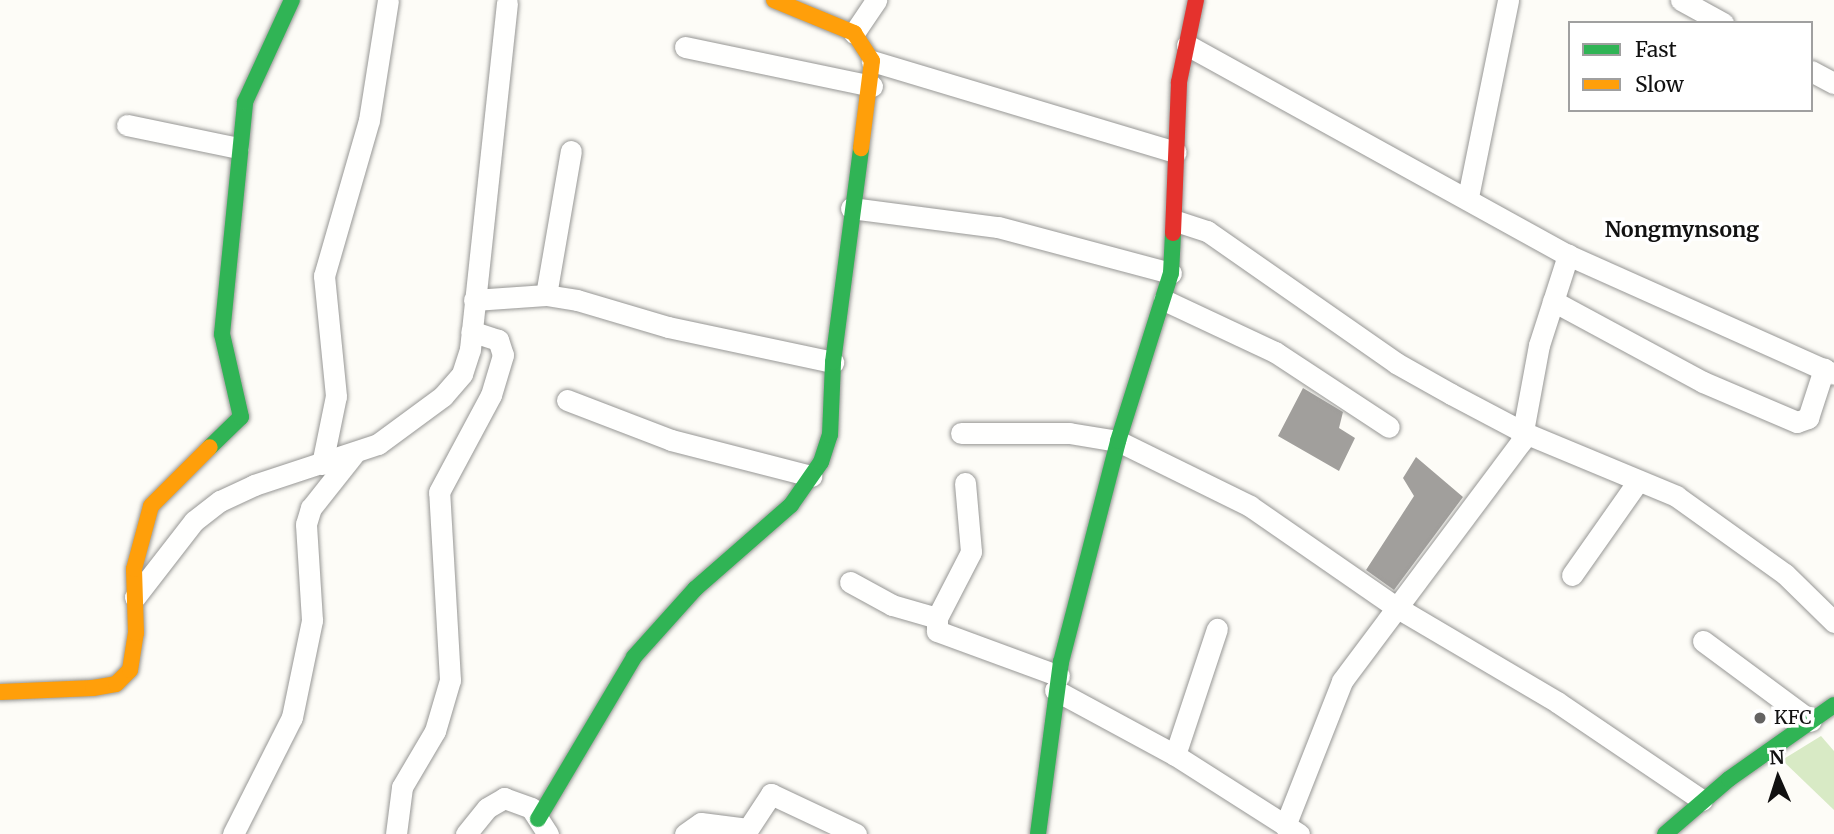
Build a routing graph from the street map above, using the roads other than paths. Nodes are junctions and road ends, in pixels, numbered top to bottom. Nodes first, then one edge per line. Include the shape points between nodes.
1 (292, 0) edge
2 (388, 0) edge
3 (774, 0) edge
4 (876, 0) edge
5 (1196, 0) edge
6 (1508, 0) edge
7 (1681, 0) edge
8 (507, 3) dead end
9 (1719, 21) edge
10 (854, 33) junction
11 (1186, 45) junction
12 (685, 47) dead end
13 (872, 61) junction
14 (1813, 72) edge
15 (1834, 83) edge
16 (872, 86) junction
17 (127, 125) dead end
18 (239, 148) junction
19 (571, 152) dead end
20 (1176, 152) junction
21 (1468, 197) junction
22 (851, 208) junction
23 (1176, 221) junction
24 (1568, 255) junction
25 (1171, 273) junction
26 (546, 295) junction
27 (474, 300) junction
28 (1164, 300) junction
29 (1553, 301) junction
30 (471, 331) junction
31 (833, 362) junction
32 (1829, 371) edge
33 (566, 400) dead end
34 (1389, 427) dead end
35 (961, 433) dead end
36 (1525, 433) junction
37 (1118, 441) junction
38 (353, 455) junction
39 (322, 464) junction
40 (811, 476) junction
41 (1638, 481) junction
42 (965, 483) dead end
43 (1572, 575) dead end
44 (850, 582) dead end
45 (135, 597) junction
46 (1396, 607) junction
47 (937, 618) junction
48 (1834, 622) edge
49 (1217, 629) dead end
50 (1703, 641) dead end
51 (1057, 683) junction
52 (0, 692) edge
53 (1834, 705) edge
54 (1811, 721) junction
55 (1175, 755) junction
56 (1702, 800) junction
57 (543, 826) edge
58 (1292, 830) edge
59 (233, 834) edge
60 (396, 834) edge
61 (466, 834) edge
62 (685, 834) edge
63 (856, 834) edge
64 (1038, 834) edge
65 (1665, 834) edge

1 - 18 street via 245,102
2 - 39 street via 369,120 324,276 336,396
3 - 10 street
4 - 10 street
5 - 11 street
6 - 21 street
7 - 9 street
8 - 27 street
10 - 13 street
11 - 20 street
11 - 21 street
12 - 16 street
13 - 16 street
13 - 20 street
14 - 15 street
16 - 22 street
17 - 18 street
18 - 45 street via 222,334 241,417 152,506 135,569
19 - 26 street
20 - 23 street
21 - 24 street
22 - 25 street via 1010,229
22 - 31 street
23 - 25 street
23 - 36 street via 1207,231 1396,363
24 - 29 street
24 - 32 street
25 - 28 street
26 - 27 street
26 - 31 street
27 - 30 street
28 - 34 street via 1275,352
28 - 37 street
29 - 32 street via 1703,382 1797,422 1811,413
29 - 36 street via 1527,398
30 - 38 street via 462,374 443,396 378,444
30 - 60 street via 498,340 503,355 491,395 439,492 450,680 435,730 402,787
31 - 40 street via 830,435
33 - 40 street via 671,440
35 - 37 street via 1069,433
36 - 41 street
36 - 46 street via 1509,466
37 - 46 street via 1250,506
37 - 51 street
38 - 39 street
38 - 59 street via 311,508 306,524 312,620 292,717
39 - 45 street via 220,501 194,521
40 - 57 street via 790,505 695,589 634,657
41 - 43 street
41 - 48 street via 1721,524
42 - 47 street via 971,552 966,570
44 - 47 street via 884,601
45 - 52 street via 130,670 116,684
46 - 56 street via 1557,702
46 - 58 street via 1328,705
47 - 51 street via 937,631 943,635
49 - 55 street
50 - 54 street
51 - 55 street
51 - 64 street
53 - 54 street
54 - 56 street
55 - 58 street
56 - 65 street
57 - 61 street via 517,800 504,798 487,808
62 - 63 street via 701,823 748,829 771,794

